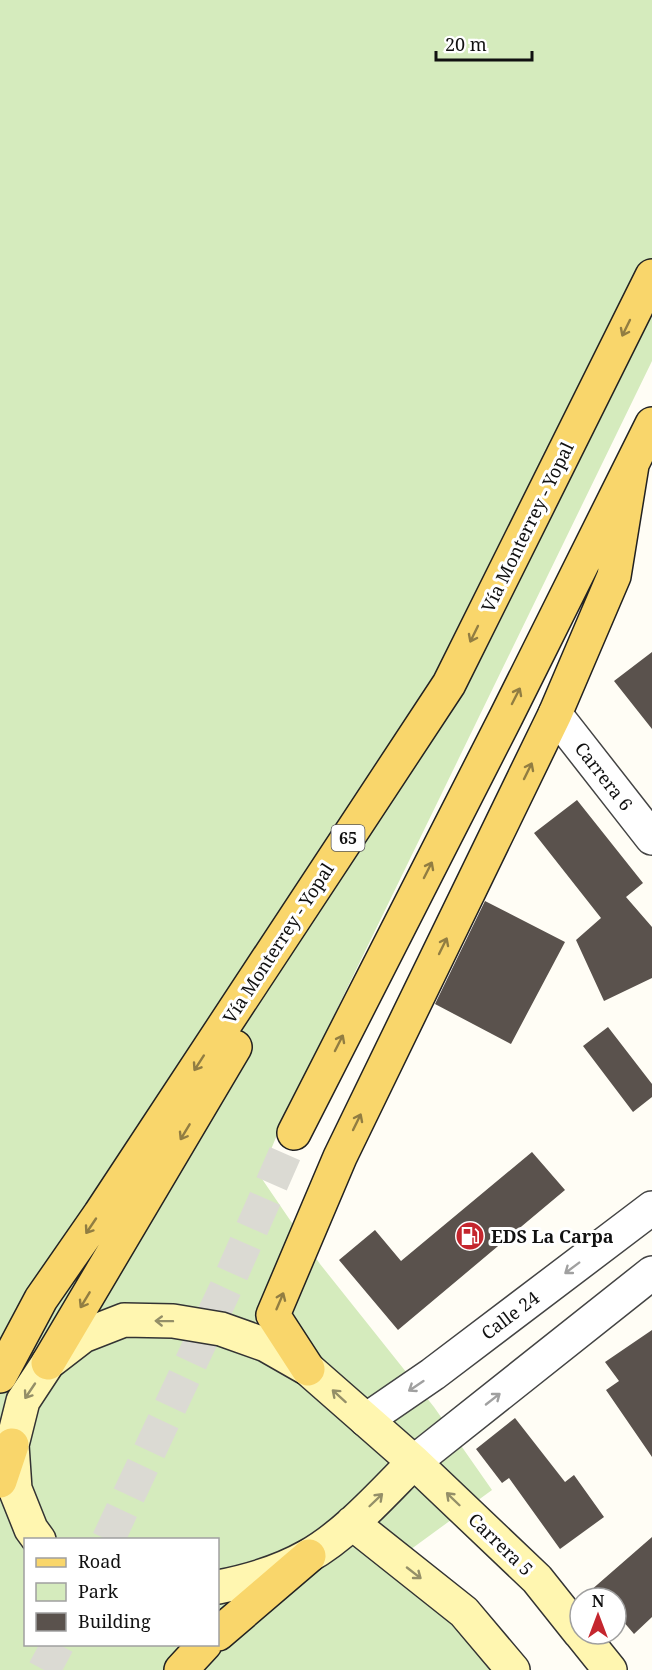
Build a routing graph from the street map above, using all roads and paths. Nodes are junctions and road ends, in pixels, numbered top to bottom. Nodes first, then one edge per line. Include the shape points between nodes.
1 (652, 276) edge
2 (652, 424) edge
3 (632, 465) junction
4 (449, 684) junction
5 (555, 714) junction
6 (652, 838) edge
7 (294, 1133) tunnel mouth
8 (652, 1208) edge
9 (652, 1273) edge
10 (48, 1363) junction
11 (308, 1369) junction
12 (0, 1376) edge
13 (366, 1420) junction
14 (12, 1445) junction
15 (414, 1462) junction
16 (0, 1481) edge
17 (352, 1523) junction
18 (38, 1538) edge
19 (309, 1556) junction
20 (219, 1587) edge
21 (568, 1618) edge
22 (219, 1633) edge
23 (203, 1646) edge
24 (591, 1646) edge
25 (181, 1670) edge
26 (513, 1670) edge
27 (610, 1670) edge

1 -> 4 main road, Vía Monterrey - Yopal / 65
2 - 3 main road
3 - 5 main road via 614,576
7 -> 3 main road
4 -> 10 main road
4 -> 12 main road, Vía Monterrey - Yopal / 65 via 42,1299
5 - 6 street, Carrera 6
11 -> 5 main road via 273,1315 340,1158
8 -> 13 street, Calle 24
15 -> 9 street
11 -> 10 main road, Carrera 5 via 257,1342 220,1329 173,1321 124,1320 83,1336
10 -> 14 main road, Carrera 5 via 23,1401
13 -> 11 main road, Carrera 5
13 - 15 main road, Carrera 5
14 - 16 main road
14 - 18 main road, Carrera 5 via 15,1489
17 -> 15 main road
21 -> 15 main road, Carrera 5 via 537,1579
17 - 19 main road
17 -> 26 main road via 464,1612
19 - 20 main road via 249,1581
19 - 22 main road
23 - 25 main road
24 - 27 main road, Carrera 5

